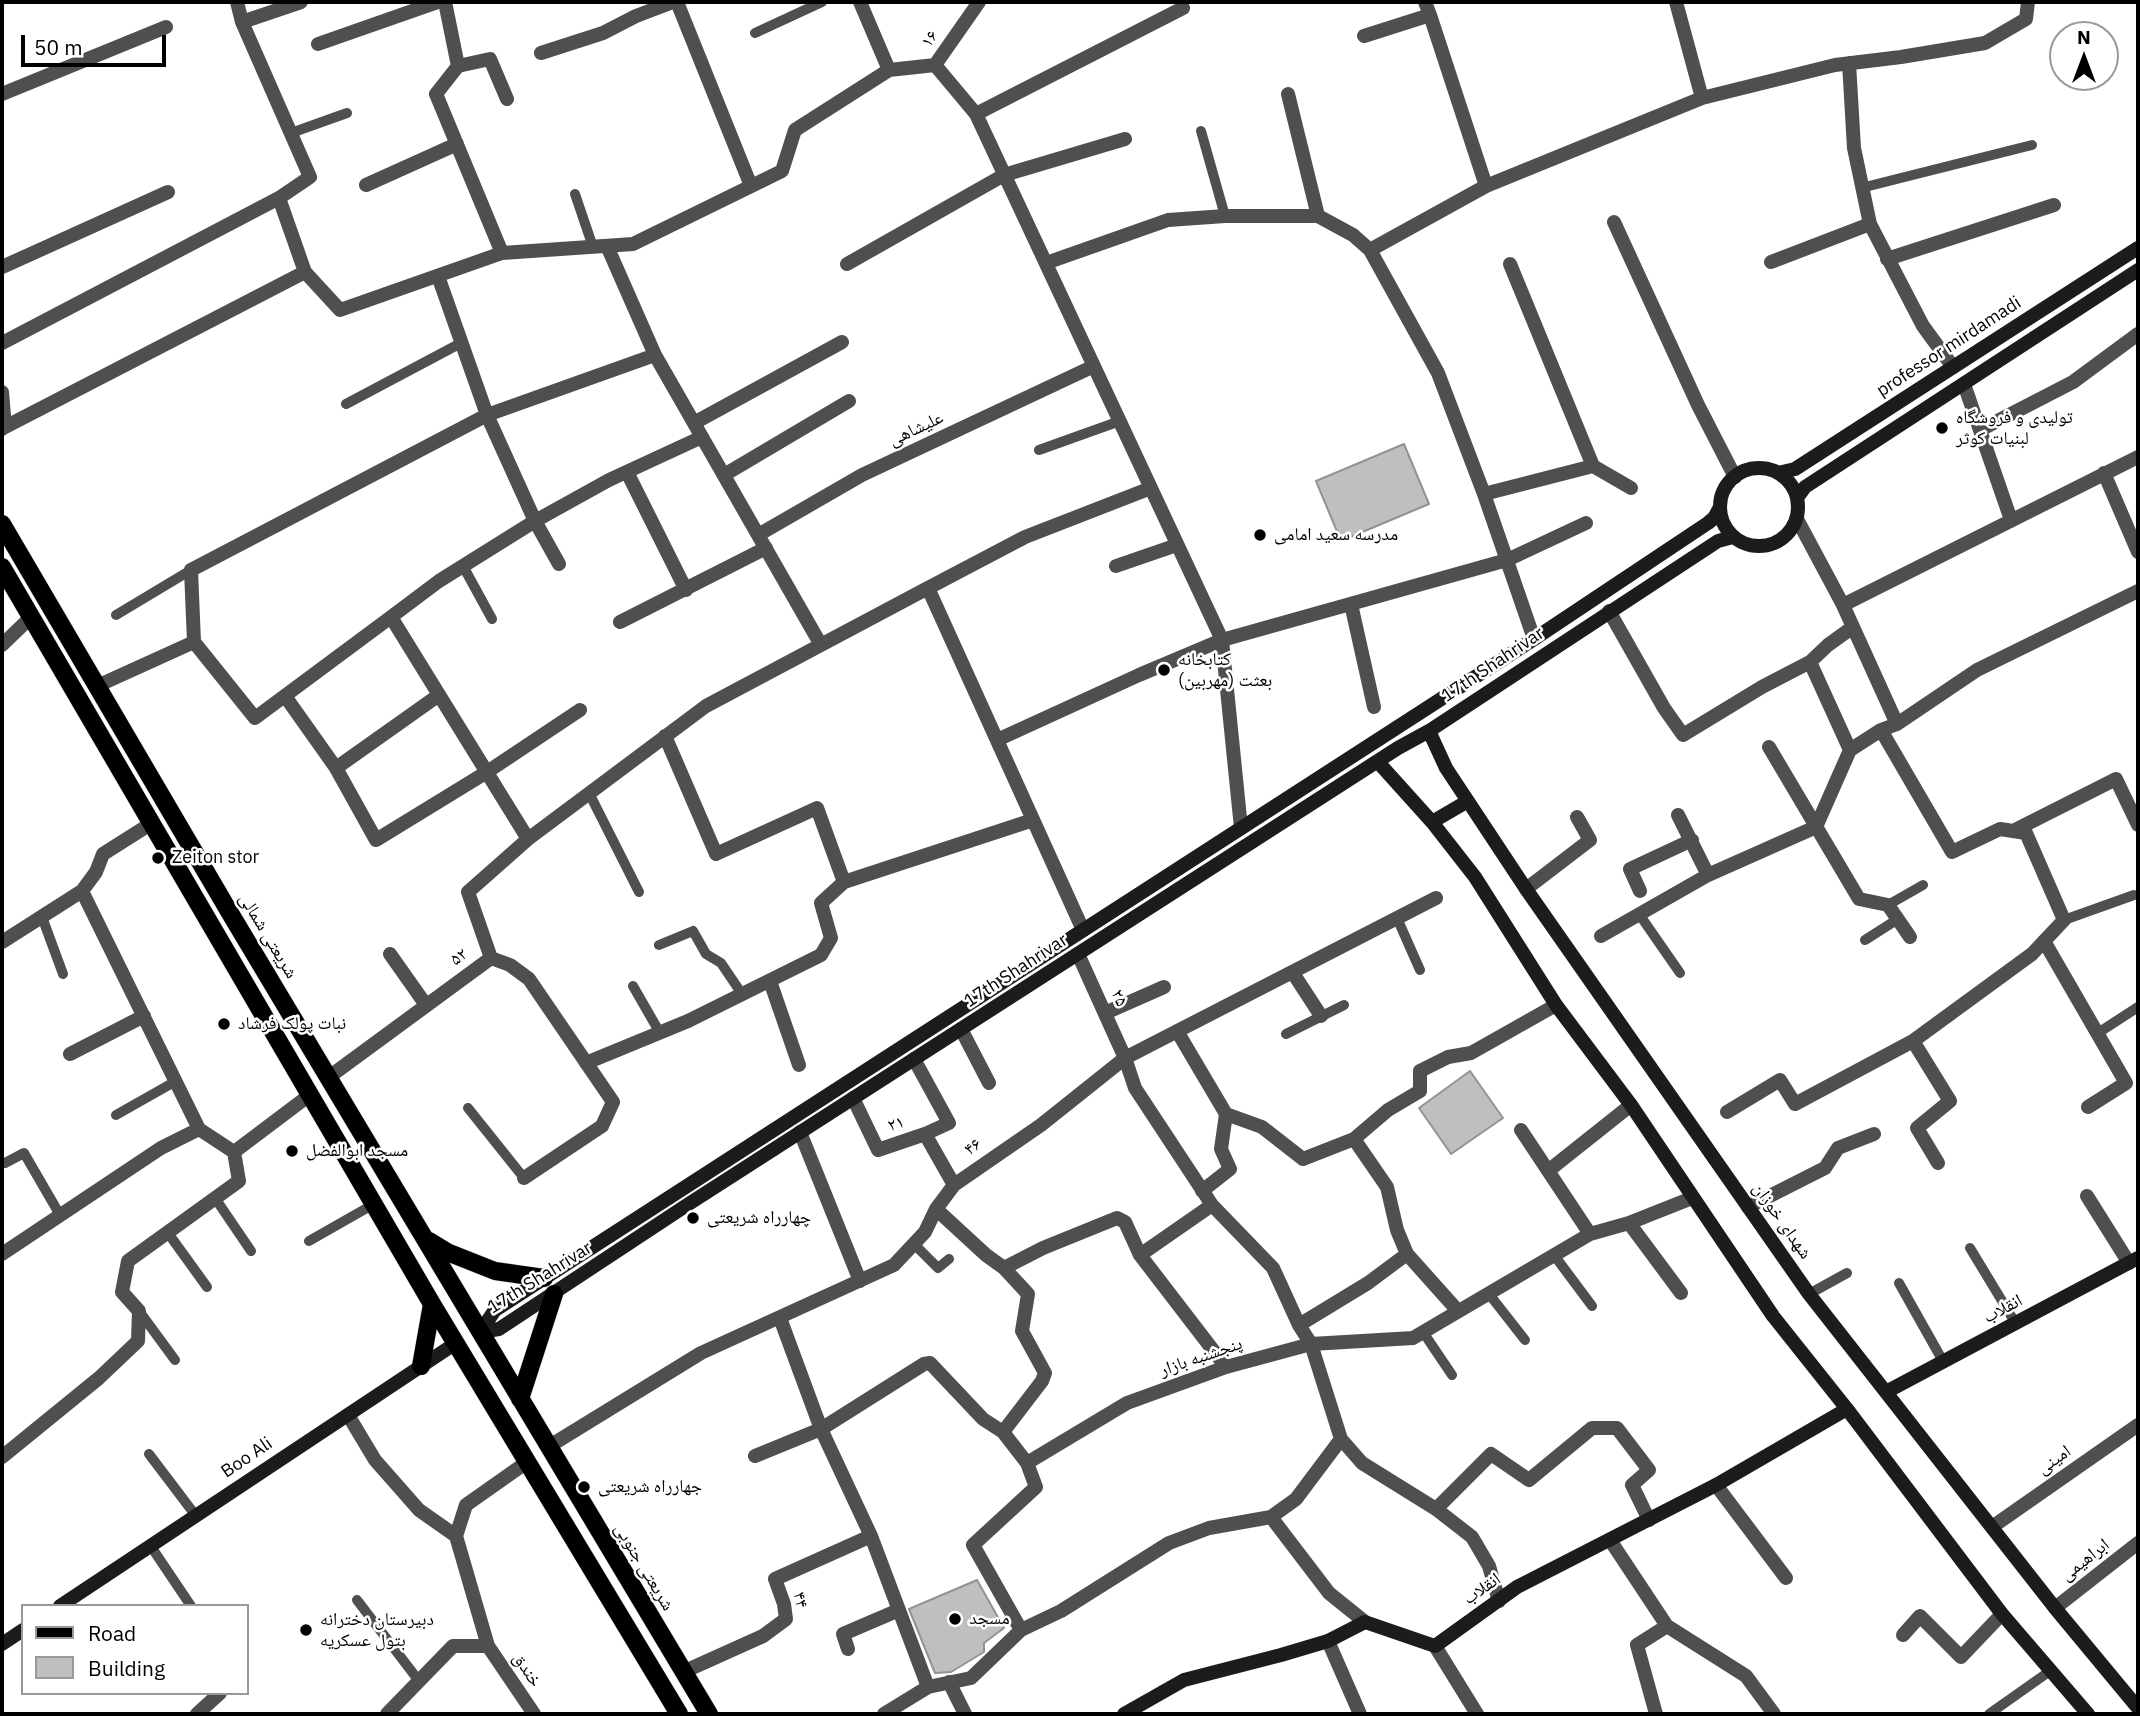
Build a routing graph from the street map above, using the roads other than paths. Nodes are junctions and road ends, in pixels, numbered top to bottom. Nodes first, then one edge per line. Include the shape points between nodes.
1 (237, 2) edge
2 (301, 2) edge
3 (438, 2) edge
4 (444, 2) edge
5 (675, 2) edge
6 (822, 2) edge
7 (860, 2) edge
8 (979, 2) edge
9 (1676, 2) edge
10 (2028, 2) edge
11 (1183, 8) dead end
12 (1427, 8) edge
13 (242, 22) junction
14 (166, 27) dead end
15 (755, 33) dead end
16 (1364, 36) dead end
17 (318, 44) dead end
18 (541, 53) dead end
19 (1849, 63) junction
20 (935, 65) junction
21 (458, 66) junction
22 (889, 70) junction
23 (2, 94) edge
24 (1288, 94) dead end
25 (1702, 98) junction
26 (507, 99) dead end
27 (347, 113) dead end
28 (976, 114) junction
29 (1201, 131) dead end
30 (291, 133) junction
31 (1125, 139) dead end
32 (457, 144) junction
33 (2032, 145) dead end
34 (1004, 175) junction
35 (366, 185) dead end
36 (751, 186) junction
37 (1486, 186) junction
38 (1861, 188) junction
39 (168, 192) dead end
40 (575, 194) dead end
41 (279, 198) junction
42 (2054, 205) dead end
43 (1225, 216) junction
44 (1318, 216) junction
45 (1614, 222) dead end
46 (1870, 224) junction
47 (600, 246) junction
48 (2138, 248) edge
49 (1370, 250) junction
50 (502, 253) junction
51 (1887, 258) junction
52 (1771, 262) dead end
53 (1046, 263) junction
54 (847, 264) dead end
55 (1510, 264) dead end
56 (2, 267) edge
57 (2138, 270) edge
58 (305, 272) junction
59 (438, 276) junction
60 (2138, 334) edge
61 (842, 342) dead end
62 (2, 343) edge
63 (461, 343) junction
64 (655, 355) junction
65 (1094, 366) junction
66 (1953, 368) junction
67 (1964, 384) junction
68 (2, 392) edge
69 (849, 401) dead end
70 (346, 404) dead end
71 (487, 415) junction
72 (1120, 421) junction
73 (694, 423) junction
74 (3, 428) edge
75 (1980, 430) junction
76 (702, 437) junction
77 (1039, 450) dead end
78 (2138, 457) edge
79 (1594, 466) junction
80 (627, 472) junction
81 (1778, 473) junction
82 (2104, 473) junction
83 (724, 475) junction
84 (1735, 477) junction
85 (1151, 488) junction
86 (1631, 488) dead end
87 (1484, 494) junction
88 (1797, 498) junction
89 (1720, 507) junction
90 (1797, 519) junction
91 (2011, 520) junction
92 (535, 521) junction
93 (1586, 523) dead end
94 (2, 524) edge
95 (1733, 537) junction
96 (762, 541) junction
97 (1177, 545) junction
98 (2138, 552) edge
99 (1507, 561) junction
100 (559, 564) dead end
101 (463, 566) junction
102 (1116, 566) dead end
103 (2, 567) edge
104 (191, 570) junction
105 (928, 589) junction
106 (685, 590) junction
107 (2138, 591) edge
108 (1351, 604) junction
109 (1843, 605) junction
110 (1609, 611) junction
111 (116, 615) dead end
112 (31, 617) junction
113 (391, 617) junction
114 (492, 619) dead end
115 (620, 622) dead end
116 (1853, 627) junction
117 (1534, 639) junction
118 (1222, 640) junction
119 (194, 642) junction
120 (2, 645) edge
121 (821, 645) junction
122 (1810, 662) junction
123 (97, 686) junction
124 (439, 695) junction
125 (285, 696) junction
126 (1374, 707) dead end
127 (580, 710) dead end
128 (1897, 724) junction
129 (1881, 730) junction
130 (1429, 731) junction
131 (665, 736) junction
132 (997, 740) junction
133 (1769, 747) dead end
134 (1850, 750) junction
135 (1378, 762) junction
136 (336, 768) junction
137 (487, 772) junction
138 (589, 793) junction
139 (1468, 800) junction
140 (1678, 815) dead end
141 (1577, 817) dead end
142 (1033, 820) junction
143 (1432, 822) junction
144 (152, 823) junction
145 (2138, 825) edge
146 (1816, 827) junction
147 (1241, 828) junction
148 (2013, 831) junction
149 (528, 839) junction
150 (1692, 841) junction
151 (1708, 875) junction
152 (844, 882) junction
153 (1923, 885) dead end
154 (1527, 889) junction
155 (82, 891) junction
156 (1640, 891) dead end
157 (639, 892) dead end
158 (2134, 895) dead end
159 (1436, 898) dead end
160 (1888, 905) junction
161 (1639, 914) junction
162 (42, 917) junction
163 (1397, 918) junction
164 (1898, 919) junction
165 (2064, 920) junction
166 (1083, 930) junction
167 (1601, 936) dead end
168 (1910, 937) dead end
169 (1865, 940) dead end
170 (2045, 941) junction
171 (2, 942) edge
172 (659, 945) dead end
173 (390, 954) dead end
174 (1078, 954) junction
175 (491, 958) junction
176 (1420, 970) dead end
177 (1293, 973) junction
178 (1680, 973) dead end
179 (63, 974) dead end
180 (770, 981) junction
181 (633, 986) dead end
182 (1164, 987) dead end
183 (742, 994) junction
184 (426, 1005) junction
185 (1344, 1005) dead end
186 (1556, 1005) junction
187 (2138, 1007) edge
188 (1105, 1013) junction
189 (144, 1016) junction
190 (1321, 1016) junction
191 (961, 1029) junction
192 (1177, 1031) junction
193 (660, 1032) junction
194 (2098, 1033) junction
195 (1286, 1034) dead end
196 (1913, 1041) junction
197 (70, 1054) dead end
198 (1125, 1058) junction
199 (914, 1059) junction
200 (586, 1063) junction
201 (799, 1065) dead end
202 (329, 1077) junction
203 (176, 1082) junction
204 (989, 1083) dead end
205 (311, 1094) junction
206 (853, 1098) junction
207 (1630, 1105) junction
208 (2088, 1107) dead end
209 (468, 1108) dead end
210 (1727, 1112) dead end
211 (1226, 1114) junction
212 (116, 1115) dead end
213 (199, 1129) junction
214 (1521, 1130) dead end
215 (800, 1132) junction
216 (925, 1134) junction
217 (1874, 1134) dead end
218 (1354, 1139) junction
219 (234, 1152) junction
220 (5, 1163) dead end
221 (1938, 1163) dead end
222 (1548, 1171) junction
223 (524, 1178) joint
224 (954, 1185) junction
225 (1202, 1191) junction
226 (2087, 1196) dead end
227 (215, 1198) junction
228 (1692, 1198) junction
229 (374, 1204) junction
230 (1212, 1205) junction
231 (1748, 1207) junction
232 (936, 1209) junction
233 (60, 1214) junction
234 (1629, 1223) junction
235 (167, 1233) junction
236 (1590, 1234) junction
237 (426, 1238) junction
238 (309, 1241) dead end
239 (912, 1243) junction
240 (1970, 1248) dead end
241 (251, 1251) dead end
242 (2, 1254) edge
243 (1407, 1254) junction
244 (1140, 1255) junction
245 (1554, 1255) junction
246 (949, 1259) dead end
247 (2134, 1261) edge
248 (1003, 1268) junction
249 (1847, 1273) dead end
250 (860, 1281) junction
251 (1899, 1283) dead end
252 (549, 1286) junction
253 (207, 1287) dead end
254 (1489, 1293) junction
255 (1681, 1293) dead end
256 (1809, 1294) junction
257 (432, 1304) junction
258 (1592, 1306) dead end
259 (139, 1311) junction
260 (1458, 1311) junction
261 (779, 1318) junction
262 (2016, 1324) junction
263 (1299, 1325) junction
264 (480, 1332) junction
265 (1423, 1332) junction
266 (1525, 1340) dead end
267 (456, 1343) junction
268 (1311, 1344) junction
269 (175, 1360) dead end
270 (1944, 1363) junction
271 (421, 1366) junction
272 (1226, 1367) junction
273 (1452, 1375) dead end
274 (1886, 1392) junction
275 (520, 1399) junction
276 (1847, 1409) junction
277 (348, 1415) junction
278 (2138, 1425) edge
279 (821, 1429) junction
280 (1003, 1432) junction
281 (1341, 1440) junction
282 (548, 1447) junction
283 (149, 1454) dead end
284 (755, 1456) dead end
285 (2, 1457) edge
286 (527, 1462) junction
287 (1027, 1463) junction
288 (1716, 1485) junction
289 (1436, 1509) junction
290 (196, 1516) junction
291 (1271, 1517) junction
292 (1649, 1520) junction
293 (1992, 1527) junction
294 (456, 1536) junction
295 (871, 1536) junction
296 (1610, 1540) junction
297 (2138, 1543) edge
298 (150, 1545) junction
299 (1786, 1578) dead end
300 (357, 1600) dead end
301 (1499, 1601) junction
302 (63, 1604) edge
303 (190, 1604) edge
304 (2055, 1608) junction
305 (899, 1610) junction
306 (2002, 1614) junction
307 (1365, 1622) junction
308 (1667, 1626) junction
309 (1021, 1630) junction
310 (21, 1631) edge
311 (1903, 1635) dead end
312 (1328, 1641) junction
313 (2, 1644) edge
314 (488, 1646) junction
315 (1435, 1646) junction
316 (848, 1649) dead end
317 (2050, 1671) junction
318 (683, 1672) junction
319 (419, 1681) junction
320 (949, 1682) junction
321 (928, 1687) junction
322 (218, 1695) edge
323 (2138, 1709) edge
324 (197, 1714) edge
325 (387, 1714) edge
326 (534, 1714) edge
327 (679, 1714) edge
328 (709, 1714) edge
329 (884, 1714) edge
330 (965, 1714) edge
331 (1124, 1714) edge
332 (1360, 1714) edge
333 (1477, 1714) edge
334 (1656, 1714) edge
335 (1774, 1714) edge
336 (1990, 1714) edge
337 (2088, 1714) edge

1 - 13 street
2 - 13 street
3 - 17 street
4 - 21 street
5 - 18 street
5 - 36 street
6 - 15 lane
7 - 22 street
8 - 20 street, ۱۶
9 - 25 street
10 - 19 street via 2026,19 1985,43
11 - 28 street
12 - 16 street
12 - 37 street
13 - 30 street
14 - 23 street
19 - 25 street
19 - 38 street
20 - 22 street
20 - 28 street
21 - 26 street via 490,59
21 - 32 street via 436,94
22 - 36 street via 795,130 782,171
24 - 44 street
25 - 37 street
27 - 30 lane
28 - 34 street
29 - 43 lane
30 - 41 street via 310,177
31 - 34 street
32 - 35 street
32 - 50 street
33 - 38 lane
34 - 53 street
34 - 54 street
36 - 47 street via 633,244
37 - 49 street
38 - 46 street
39 - 56 street
40 - 47 lane
41 - 58 street
41 - 62 street
42 - 51 street
43 - 44 street
43 - 53 street via 1168,220
44 - 49 street
45 - 84 street
46 - 51 street
46 - 52 street
47 - 50 street
47 - 64 street
48 - 66 main road, professor mirdamadi
49 - 87 street via 1438,373
50 - 59 street
51 - 66 street via 1923,326
53 - 65 street
55 - 79 street
57 - 67 main road
58 - 59 street via 340,310
58 - 74 street
59 - 63 street
60 - 75 street via 2073,382
61 - 73 street
63 - 70 lane
63 - 71 street
64 - 71 street
64 - 73 street
65 - 72 street
65 - 96 street, علیشاهی via 862,475
66 - 81 main road, professor mirdamadi via 1795,469
67 - 75 street
67 - 88 main road via 1805,487
68 - 74 street
69 - 83 street
71 - 92 street
71 - 104 street
72 - 77 lane
72 - 85 street
73 - 76 street
75 - 91 street
76 - 80 street
76 - 83 street
78 - 82 street
79 - 86 street
79 - 87 street
80 - 92 street
80 - 106 street
81 - 84 main road via 1754,469
81 - 88 main road
82 - 91 street
82 - 98 street
83 - 96 street
84 - 89 main road via 1724,490
85 - 97 street
85 - 105 street via 1025,537
87 - 99 street
88 - 90 main road
89 - 95 main road
89 - 117 main road, 17th Shahrivar via 1708,523
90 - 95 main road via 1782,540 1770,545 1757,547
90 - 109 street
91 - 109 street
92 - 100 street
92 - 101 street
93 - 99 street
94 - 123 main road, شریعتی شمالی
95 - 110 main road, 17th Shahrivar via 1718,541
96 - 106 street, علیشاهی
96 - 121 street
97 - 102 street
97 - 118 street
99 - 108 street
99 - 117 street
101 - 113 street
101 - 114 lane
103 - 112 main road
104 - 111 lane
104 - 119 street
105 - 121 street
105 - 132 street
106 - 115 street, علیشاهی
107 - 128 street via 1977,670
108 - 118 street
108 - 126 street
109 - 116 street
110 - 122 street via 1683,735
110 - 130 main road, 17th Shahrivar
112 - 120 street
112 - 144 main road
113 - 124 street
113 - 125 street
116 - 122 street
116 - 128 street
117 - 147 main road, 17th Shahrivar
118 - 132 street
118 - 147 street
119 - 123 street
119 - 125 street via 255,718
121 - 131 street via 706,706
122 - 134 street
123 - 202 main road, شریعتی شمالی
124 - 136 street
124 - 137 street
125 - 136 street
127 - 137 street
128 - 129 street
129 - 134 street
129 - 148 street via 1952,852 2000,829
130 - 135 main road, 17th Shahrivar
130 - 139 main road, شهدای خوزان
131 - 138 street
131 - 152 street via 716,854 817,808
132 - 142 street
133 - 146 street
134 - 146 street
135 - 143 main road
135 - 174 main road, 17th Shahrivar
136 - 137 street via 376,841
137 - 149 street
138 - 149 street
138 - 157 lane
139 - 143 main road
139 - 154 main road, شهدای خوزان
140 - 150 street
141 - 154 street via 1590,840
142 - 152 street
142 - 166 street
143 - 186 main road via 1475,877
144 - 155 street via 103,854
144 - 205 main road
145 - 148 street via 2116,779
146 - 151 street
146 - 160 street via 1859,900
147 - 166 main road, 17th Shahrivar
148 - 165 street via 2026,833
149 - 175 street, ۵۲ via 468,892
150 - 151 street
150 - 156 street via 1630,869
151 - 161 street
152 - 180 street via 821,903 831,938 821,955
153 - 160 lane
154 - 231 main road, شهدای خوزان
155 - 162 street
155 - 189 street
158 - 165 lane
159 - 163 street, ۴۶
160 - 164 street
161 - 167 street
161 - 178 lane
162 - 171 street
162 - 179 lane
163 - 176 lane
163 - 177 street, ۴۶
164 - 168 street
164 - 169 lane
165 - 170 street
166 - 252 main road, 17th Shahrivar
170 - 194 street
170 - 196 street
172 - 183 lane via 693,931 706,954 721,962
173 - 184 street
174 - 188 street, ۲۵
174 - 191 main road, 17th Shahrivar
175 - 184 street, ۵۲
175 - 200 street via 529,979
177 - 190 street
177 - 192 street, ۴۶
180 - 183 street
180 - 201 street
181 - 193 lane
182 - 188 street
183 - 193 street
184 - 202 street, ۵۲
185 - 190 lane
186 - 207 main road
186 - 218 street via 1471,1053 1420,1070 1420,1091
187 - 194 lane
188 - 198 street, ۲۵
189 - 197 street
189 - 203 street
190 - 195 lane
191 - 199 main road, 17th Shahrivar
191 - 204 street
192 - 198 street, ۴۶
192 - 211 street
193 - 200 street
194 - 208 street via 2126,1083
196 - 210 street via 1795,1104 1780,1080
196 - 221 street via 1950,1101 1917,1128
198 - 224 street, ۴۶ via 1041,1125
198 - 225 street, ۲۵ via 1135,1088
199 - 206 main road, 17th Shahrivar
199 - 216 street via 949,1123
200 - 223 street via 613,1102 602,1126
202 - 237 main road, شریعتی شمالی
203 - 212 lane
203 - 213 street
205 - 219 street
205 - 229 main road
206 - 215 main road, 17th Shahrivar
206 - 216 street, ۲۱ via 878,1150
207 - 222 street
207 - 228 main road
209 - 223 lane
211 - 218 street via 1262,1127 1303,1159
211 - 225 street via 1221,1149 1230,1170
213 - 219 street
213 - 233 street via 161,1148
214 - 222 street
215 - 250 street
215 - 252 main road, 17th Shahrivar
216 - 224 street, ۲۱
217 - 231 street via 1838,1148 1825,1168
218 - 243 street via 1387,1187
219 - 227 street via 239,1181
220 - 233 lane via 24,1153
222 - 236 street
224 - 232 street, ۴۶
225 - 230 street, ۲۵
226 - 247 street
227 - 235 street
227 - 241 lane
228 - 234 street, پنجشنبه بازار
228 - 276 main road via 1773,1316
229 - 238 lane
229 - 257 main road
230 - 244 street
230 - 263 street, ۲۵ via 1273,1268
231 - 256 main road, شهدای خوزان
232 - 239 street, ۴۶ via 925,1232
232 - 248 street
233 - 242 street
234 - 236 street, پنجشنبه بازار
234 - 255 street
235 - 253 lane
235 - 259 street via 128,1261 122,1292
236 - 245 street, پنجشنبه بازار
237 - 252 main road via 447,1252 495,1271
237 - 264 main road, شریعتی شمالی
239 - 246 lane via 938,1268
239 - 250 street, ۴۶ via 894,1265
240 - 262 lane
243 - 260 street
243 - 263 street
244 - 248 street via 1125,1222 1117,1218
244 - 272 street
245 - 254 street, پنجشنبه بازار
245 - 258 lane
247 - 262 main road, انقلاب
248 - 280 street via 1028,1294 1022,1331 1045,1373
249 - 256 lane
250 - 261 street, ۴۶
251 - 270 lane
252 - 264 main road, 17th Shahrivar via 495,1310
252 - 275 main road
254 - 260 street, پنجشنبه بازار
254 - 266 lane
256 - 274 main road, شهدای خوزان
257 - 267 main road
257 - 271 main road
259 - 269 lane
259 - 285 street via 138,1340
260 - 265 street, پنجشنبه بازار
261 - 279 street
261 - 282 street via 701,1353
262 - 270 main road, انقلاب
263 - 268 street, ۲۵
264 - 267 main road
264 - 275 main road, شریعتی جنوبی
265 - 268 street, پنجشنبه بازار via 1413,1338
265 - 273 lane
267 - 271 main road, Boo Ali
267 - 286 main road
268 - 272 street, پنجشنبه بازار
268 - 281 street, ۲۵
270 - 274 main road, انقلاب
271 - 277 main road, Boo Ali
272 - 287 street, پنجشنبه بازار via 1127,1403
274 - 293 main road, شهدای خوزان
275 - 282 main road, شریعتی جنوبی
276 - 288 main road, انقلاب
276 - 306 main road
277 - 290 main road, Boo Ali
277 - 294 street via 375,1460 419,1510
278 - 293 street, امینی
279 - 280 street via 930,1363 983,1419
279 - 284 street
279 - 295 street
280 - 287 street
281 - 289 street via 1362,1463
281 - 291 street via 1296,1499
282 - 318 main road, شریعتی جنوبی
283 - 290 lane
286 - 294 street via 466,1505
286 - 327 main road
287 - 309 street via 1037,1488 973,1545
288 - 292 main road, انقلاب
288 - 299 street
289 - 292 street via 1491,1454 1530,1480 1592,1428 1617,1428 1649,1470 1632,1485
289 - 301 street via 1472,1537 1489,1566
290 - 298 main road, Boo Ali
291 - 307 street via 1329,1592
291 - 309 street via 1209,1528 1169,1543 1061,1611
292 - 296 main road, انقلاب
293 - 304 main road, شهدای خوزان
294 - 314 street
295 - 305 street
295 - 318 street, ۴۴ via 775,1579 786,1619 763,1636
296 - 301 main road, انقلاب via 1517,1587
296 - 308 street
297 - 304 street, ابراهیمی
298 - 302 main road, Boo Ali
298 - 303 lane
300 - 319 lane
301 - 315 main road, انقلاب
304 - 323 main road, شهدای خوزان
305 - 316 street via 843,1634
305 - 321 street
306 - 311 street via 1961,1657 1920,1616
306 - 317 main road
307 - 312 main road
307 - 315 main road
308 - 334 street via 1637,1645
308 - 335 street via 1746,1676
309 - 320 street via 971,1678
310 - 313 main road
312 - 331 main road via 1184,1679
312 - 332 street
314 - 319 street, خندق via 453,1646
314 - 326 street, خندق
315 - 333 street
317 - 336 lane
317 - 337 main road
318 - 328 main road, شریعتی جنوبی
319 - 325 street, خندق
320 - 321 street
320 - 330 street
321 - 329 street
322 - 324 street

